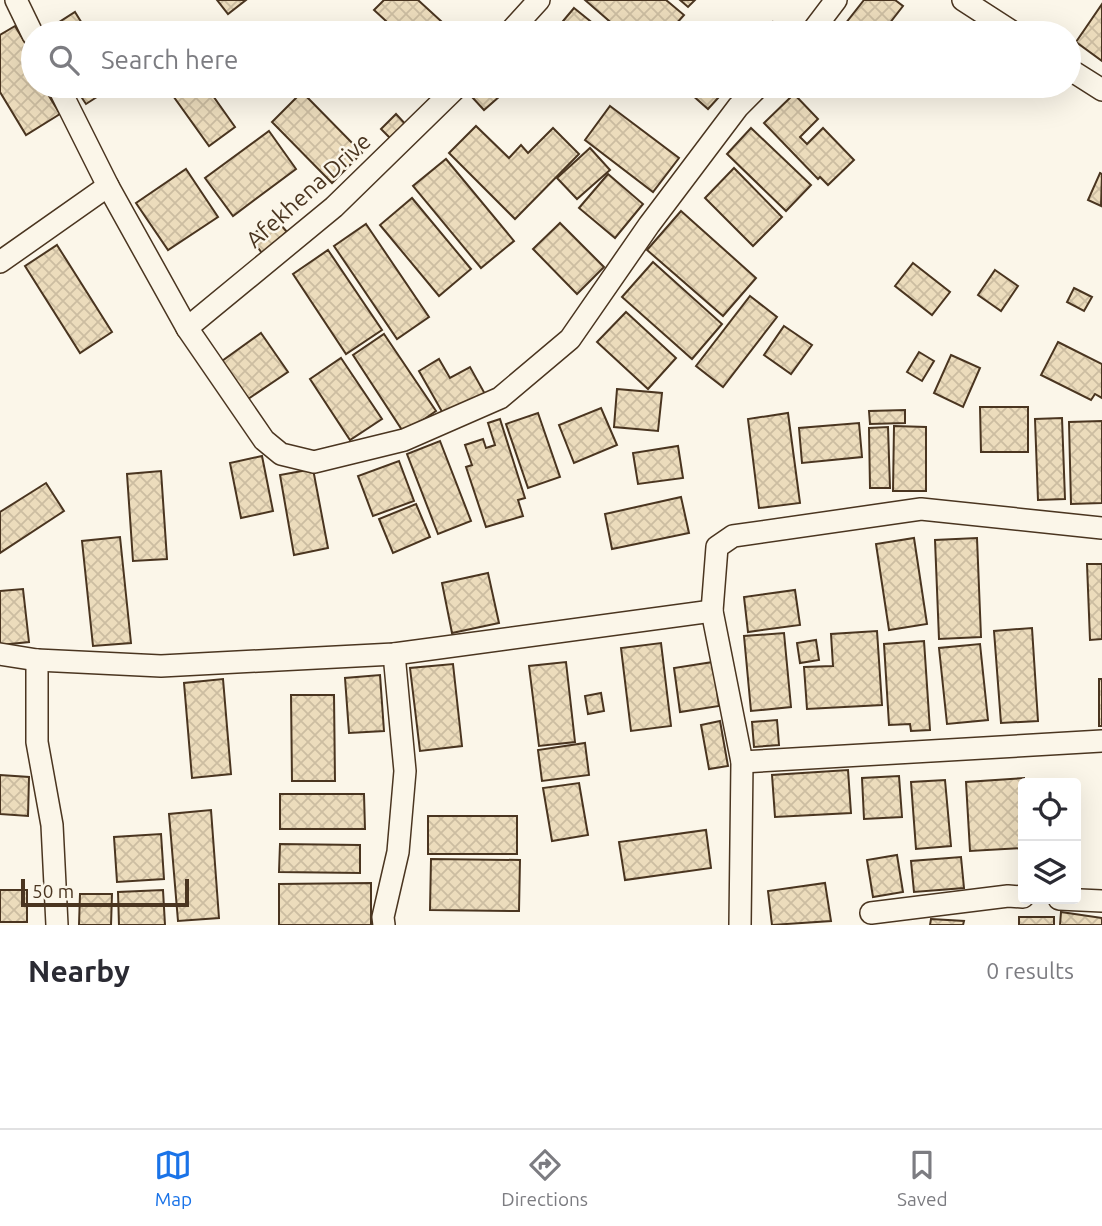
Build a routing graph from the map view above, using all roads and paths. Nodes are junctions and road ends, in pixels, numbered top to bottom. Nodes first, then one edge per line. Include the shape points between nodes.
1 (9, 0) edge
2 (16, 0) edge
3 (538, 0) edge
4 (836, 0) edge
5 (963, 0) edge
6 (0, 5) edge
7 (26, 21) edge
8 (520, 21) edge
9 (820, 21) edge
10 (995, 21) edge
11 (1081, 77) edge
12 (1102, 90) edge
13 (64, 98) edge
14 (446, 98) edge
15 (747, 98) edge
16 (108, 186) junction
17 (0, 262) edge
18 (187, 328) junction
19 (1102, 528) edge
20 (712, 611) junction
21 (0, 654) edge
22 (394, 654) junction
23 (37, 660) junction
24 (1102, 741) edge
25 (742, 762) junction
26 (1018, 897) edge
27 (1081, 900) edge
28 (1102, 901) edge
29 (871, 913) dead end
30 (57, 925) edge
31 (384, 925) edge
32 (740, 925) edge

1 - 6 street
2 - 7 street
3 - 8 street
4 - 9 street
5 - 10 street
11 - 12 street
13 - 16 street
14 - 18 street, Afekhena Drive via 334,207
15 - 18 street via 649,225 570,338 500,398 404,440 314,462 281,454 264,440
16 - 17 street
16 - 18 street
19 - 20 street via 921,509 733,536 717,547
20 - 22 street
20 - 25 street
21 - 23 street
22 - 23 street via 161,666
22 - 31 street via 405,771 398,852
23 - 30 street via 37,742 52,825
24 - 25 street
25 - 32 street
26 - 29 street
27 - 28 street

